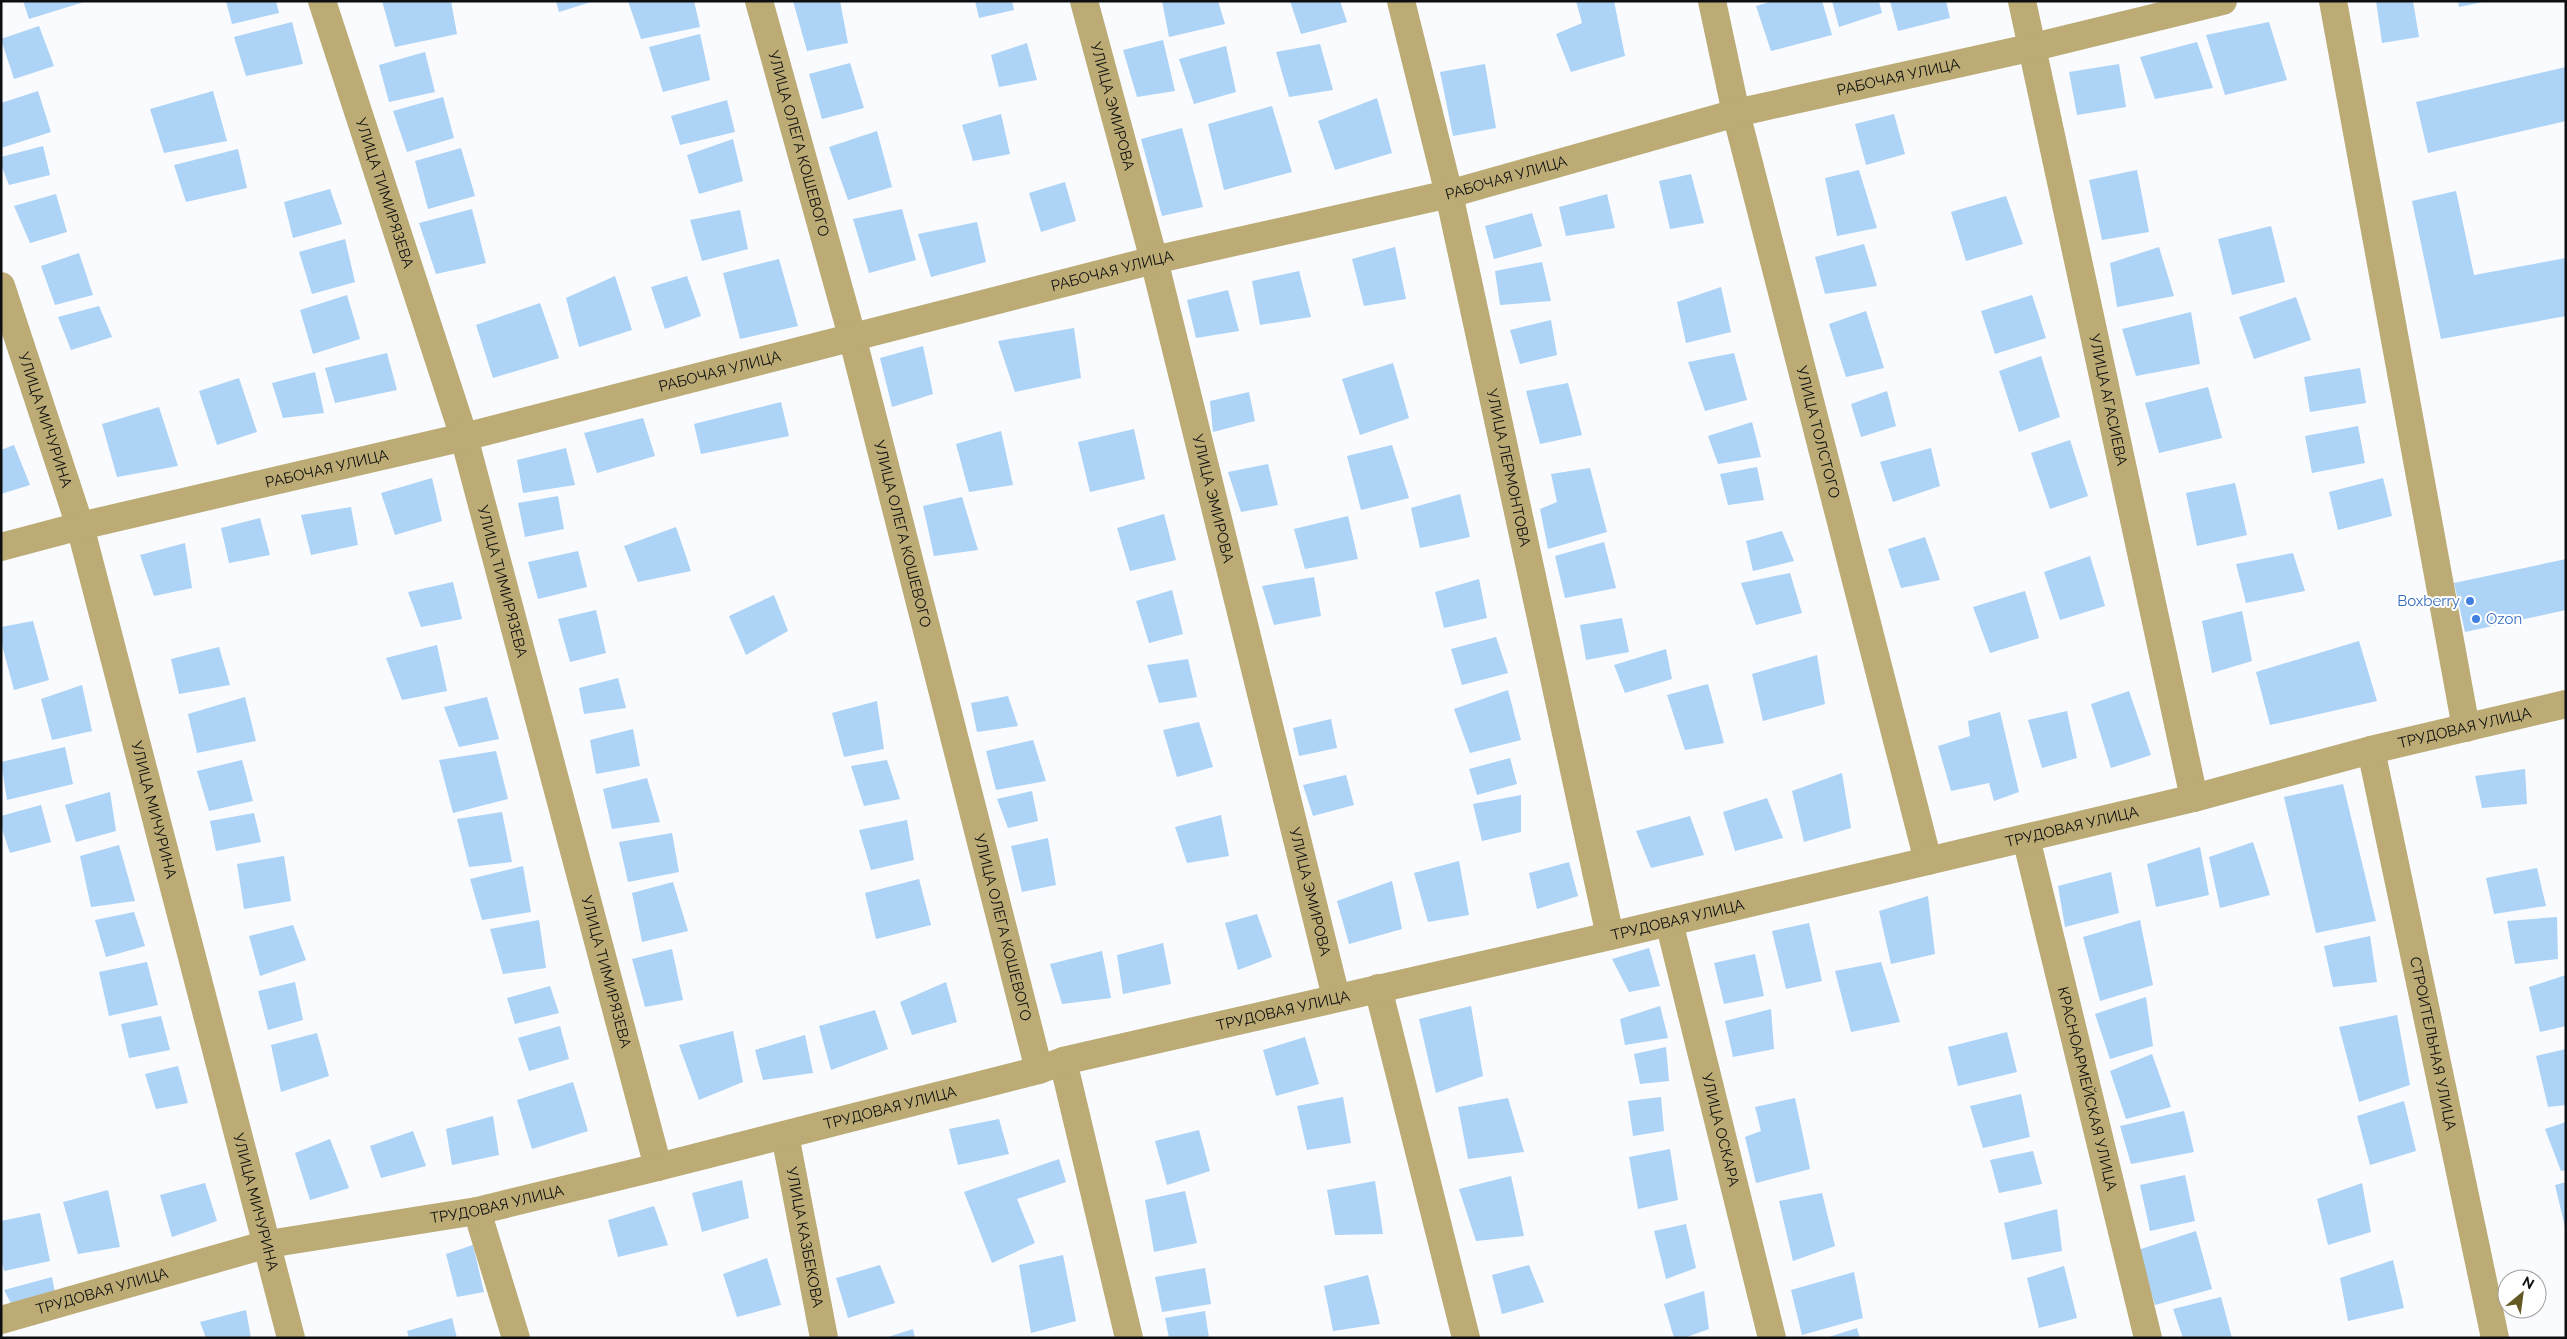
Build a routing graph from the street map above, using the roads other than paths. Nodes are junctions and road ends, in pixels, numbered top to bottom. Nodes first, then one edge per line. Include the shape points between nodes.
1 (322, 1) edge
2 (759, 1) edge
3 (1084, 1) edge
4 (1401, 1) edge
5 (1712, 1) edge
6 (2022, 1) edge
7 (2223, 1) edge
8 (2334, 1) edge
9 (2034, 47) junction
10 (1736, 113) junction
11 (1449, 194) junction
12 (1154, 260) junction
13 (1, 286) edge
14 (852, 336) junction
15 (464, 437) junction
16 (80, 526) junction
17 (1, 547) edge
18 (2566, 704) edge
19 (2466, 728) junction
20 (2371, 750) junction
21 (2194, 798) junction
22 (2026, 838) junction
23 (1928, 861) junction
24 (1669, 922) junction
25 (1610, 936) junction
26 (1378, 988) junction
27 (1336, 997) junction
28 (1051, 1066) junction
29 (785, 1135) junction
30 (658, 1168) junction
31 (477, 1211) junction
32 (268, 1244) junction
33 (1, 1320) edge
34 (291, 1338) edge
35 (516, 1338) edge
36 (824, 1338) edge
37 (1129, 1338) edge
38 (1466, 1338) edge
39 (1772, 1338) edge
40 (2148, 1338) edge
41 (2495, 1338) edge

1 - 15 street, УЛИЦА ТИМИРЯЗЕВА
2 - 14 street, УЛИЦА ОЛЕГА КОШЕВОГО
3 - 12 street, УЛИЦА ЭМИРОВА
4 - 11 street, УЛИЦА ЛЕРМОНТОВА
5 - 10 street, УЛИЦА ТОЛСТОГО
6 - 9 street, УЛИЦА АГАСИЕВА
7 - 9 street, РАБОЧАЯ УЛИЦА
8 - 19 street
9 - 10 street, РАБОЧАЯ УЛИЦА
9 - 21 street, УЛИЦА АГАСИЕВА
10 - 11 street, РАБОЧАЯ УЛИЦА
10 - 23 street, УЛИЦА ТОЛСТОГО
11 - 12 street, РАБОЧАЯ УЛИЦА
11 - 25 street, УЛИЦА ЛЕРМОНТОВА
12 - 14 street, РАБОЧАЯ УЛИЦА
12 - 27 street, УЛИЦА ЭМИРОВА
13 - 16 street, УЛИЦА МИЧУРИНА
14 - 15 street, РАБОЧАЯ УЛИЦА
14 - 28 street, УЛИЦА ОЛЕГА КОШЕВОГО
15 - 16 street, РАБОЧАЯ УЛИЦА
15 - 30 street, УЛИЦА ТИМИРЯЗЕВА
16 - 17 street, РАБОЧАЯ УЛИЦА
16 - 32 street, УЛИЦА МИЧУРИНА
18 - 19 street, ТРУДОВАЯ УЛИЦА
19 - 20 street, ТРУДОВАЯ УЛИЦА
20 - 21 street, ТРУДОВАЯ УЛИЦА
20 - 41 street, СТРОИТЕЛЬНАЯ УЛИЦА
21 - 22 street, ТРУДОВАЯ УЛИЦА
22 - 23 street, ТРУДОВАЯ УЛИЦА
22 - 40 street, КРАСНОАРМЕЙСКАЯ УЛИЦА
23 - 24 street, ТРУДОВАЯ УЛИЦА
24 - 25 street, ТРУДОВАЯ УЛИЦА
24 - 39 street, УЛИЦА ОСКАРА
25 - 26 street, ТРУДОВАЯ УЛИЦА
26 - 27 street, ТРУДОВАЯ УЛИЦА
26 - 38 street
27 - 28 street, ТРУДОВАЯ УЛИЦА
28 - 29 street, ТРУДОВАЯ УЛИЦА
28 - 37 street, УЛИЦА ОЛЕГА КОШЕВОГО
29 - 30 street, ТРУДОВАЯ УЛИЦА
29 - 36 street, УЛИЦА КАЗБЕКОВА
30 - 31 street, ТРУДОВАЯ УЛИЦА
31 - 32 street, ТРУДОВАЯ УЛИЦА
31 - 35 street
32 - 33 street, ТРУДОВАЯ УЛИЦА
32 - 34 street, УЛИЦА МИЧУРИНА

